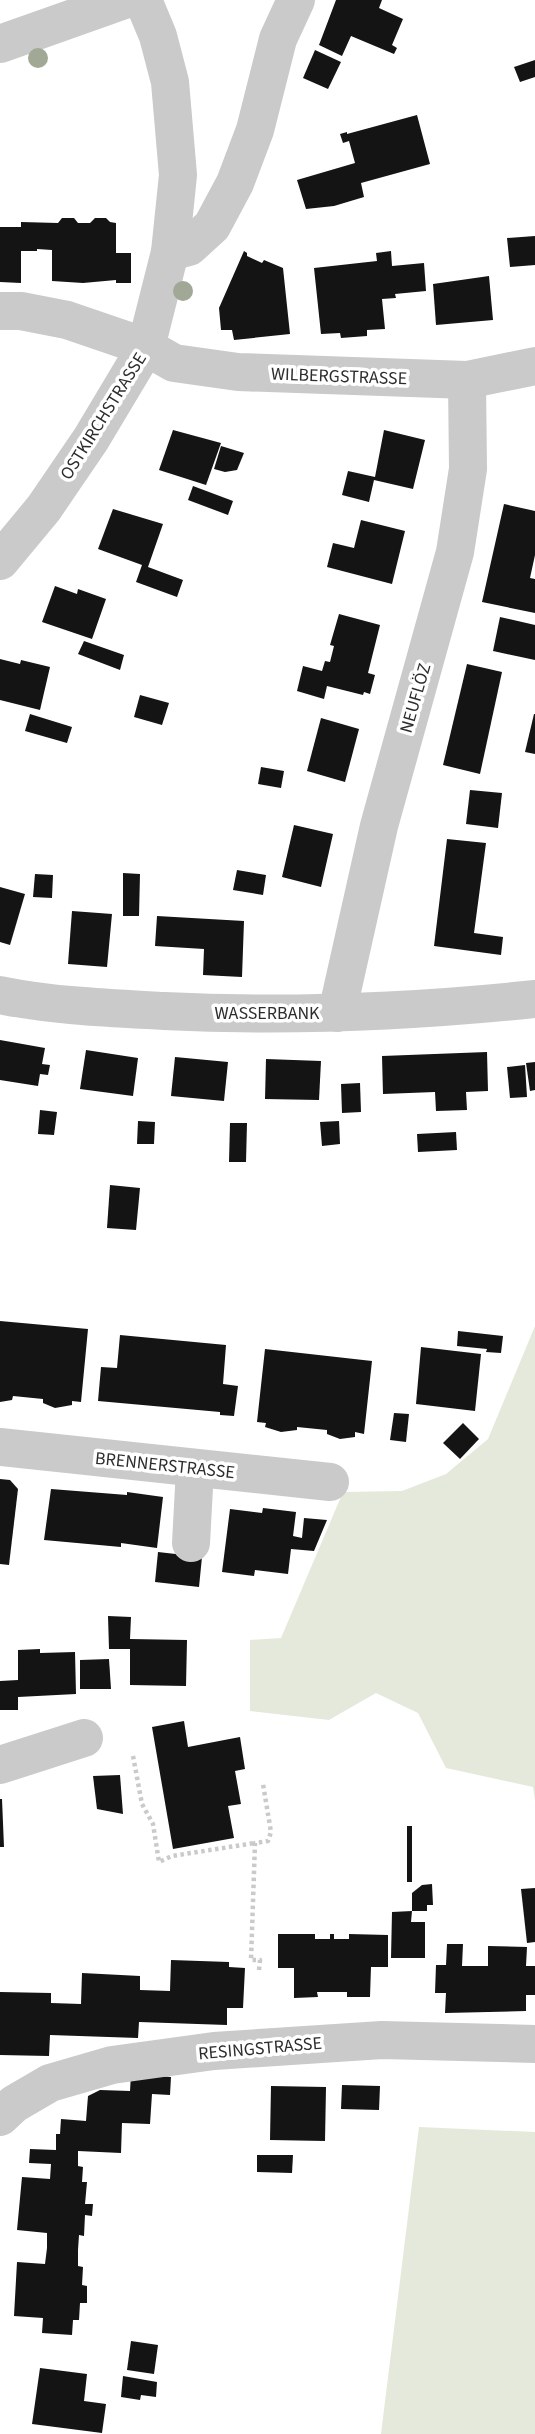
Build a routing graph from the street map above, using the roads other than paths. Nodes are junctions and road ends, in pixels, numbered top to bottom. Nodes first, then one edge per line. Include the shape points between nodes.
1 (124, 0) edge
2 (143, 0) edge
3 (296, 0) edge
4 (0, 44) edge
5 (170, 252) junction
6 (0, 311) edge
7 (146, 347) junction
8 (535, 366) edge
9 (467, 380) junction
10 (0, 561) edge
11 (0, 995) edge
12 (535, 999) edge
13 (337, 1013) junction
14 (0, 1447) edge
15 (195, 1469) junction
16 (330, 1482) dead end
17 (191, 1543) dead end
18 (84, 1738) dead end
19 (0, 1765) edge
20 (535, 2044) edge
21 (0, 2117) edge

1 - 4 street
2 - 5 street, OSTKIRCHSTRASSE via 170,82 178,176
3 - 5 street via 278,39 255,130 235,183 212,226 189,247
5 - 7 street, OSTKIRCHSTRASSE
6 - 7 street, WILBERGSTRASSE via 67,320
7 - 9 street, WILBERGSTRASSE via 174,363 238,372
7 - 10 street, OSTKIRCHSTRASSE via 92,439
8 - 9 street, WILBERGSTRASSE
9 - 13 street, NEUFLÖZ via 468,468 455,552 379,826
11 - 13 street, WASSERBANK via 90,1007
12 - 13 street, WASSERBANK
14 - 15 street, BRENNERSTRASSE
15 - 16 street, BRENNERSTRASSE
15 - 17 street
18 - 19 street
20 - 21 street, RESINGSTRASSE via 382,2040 214,2051 112,2065 50,2083

